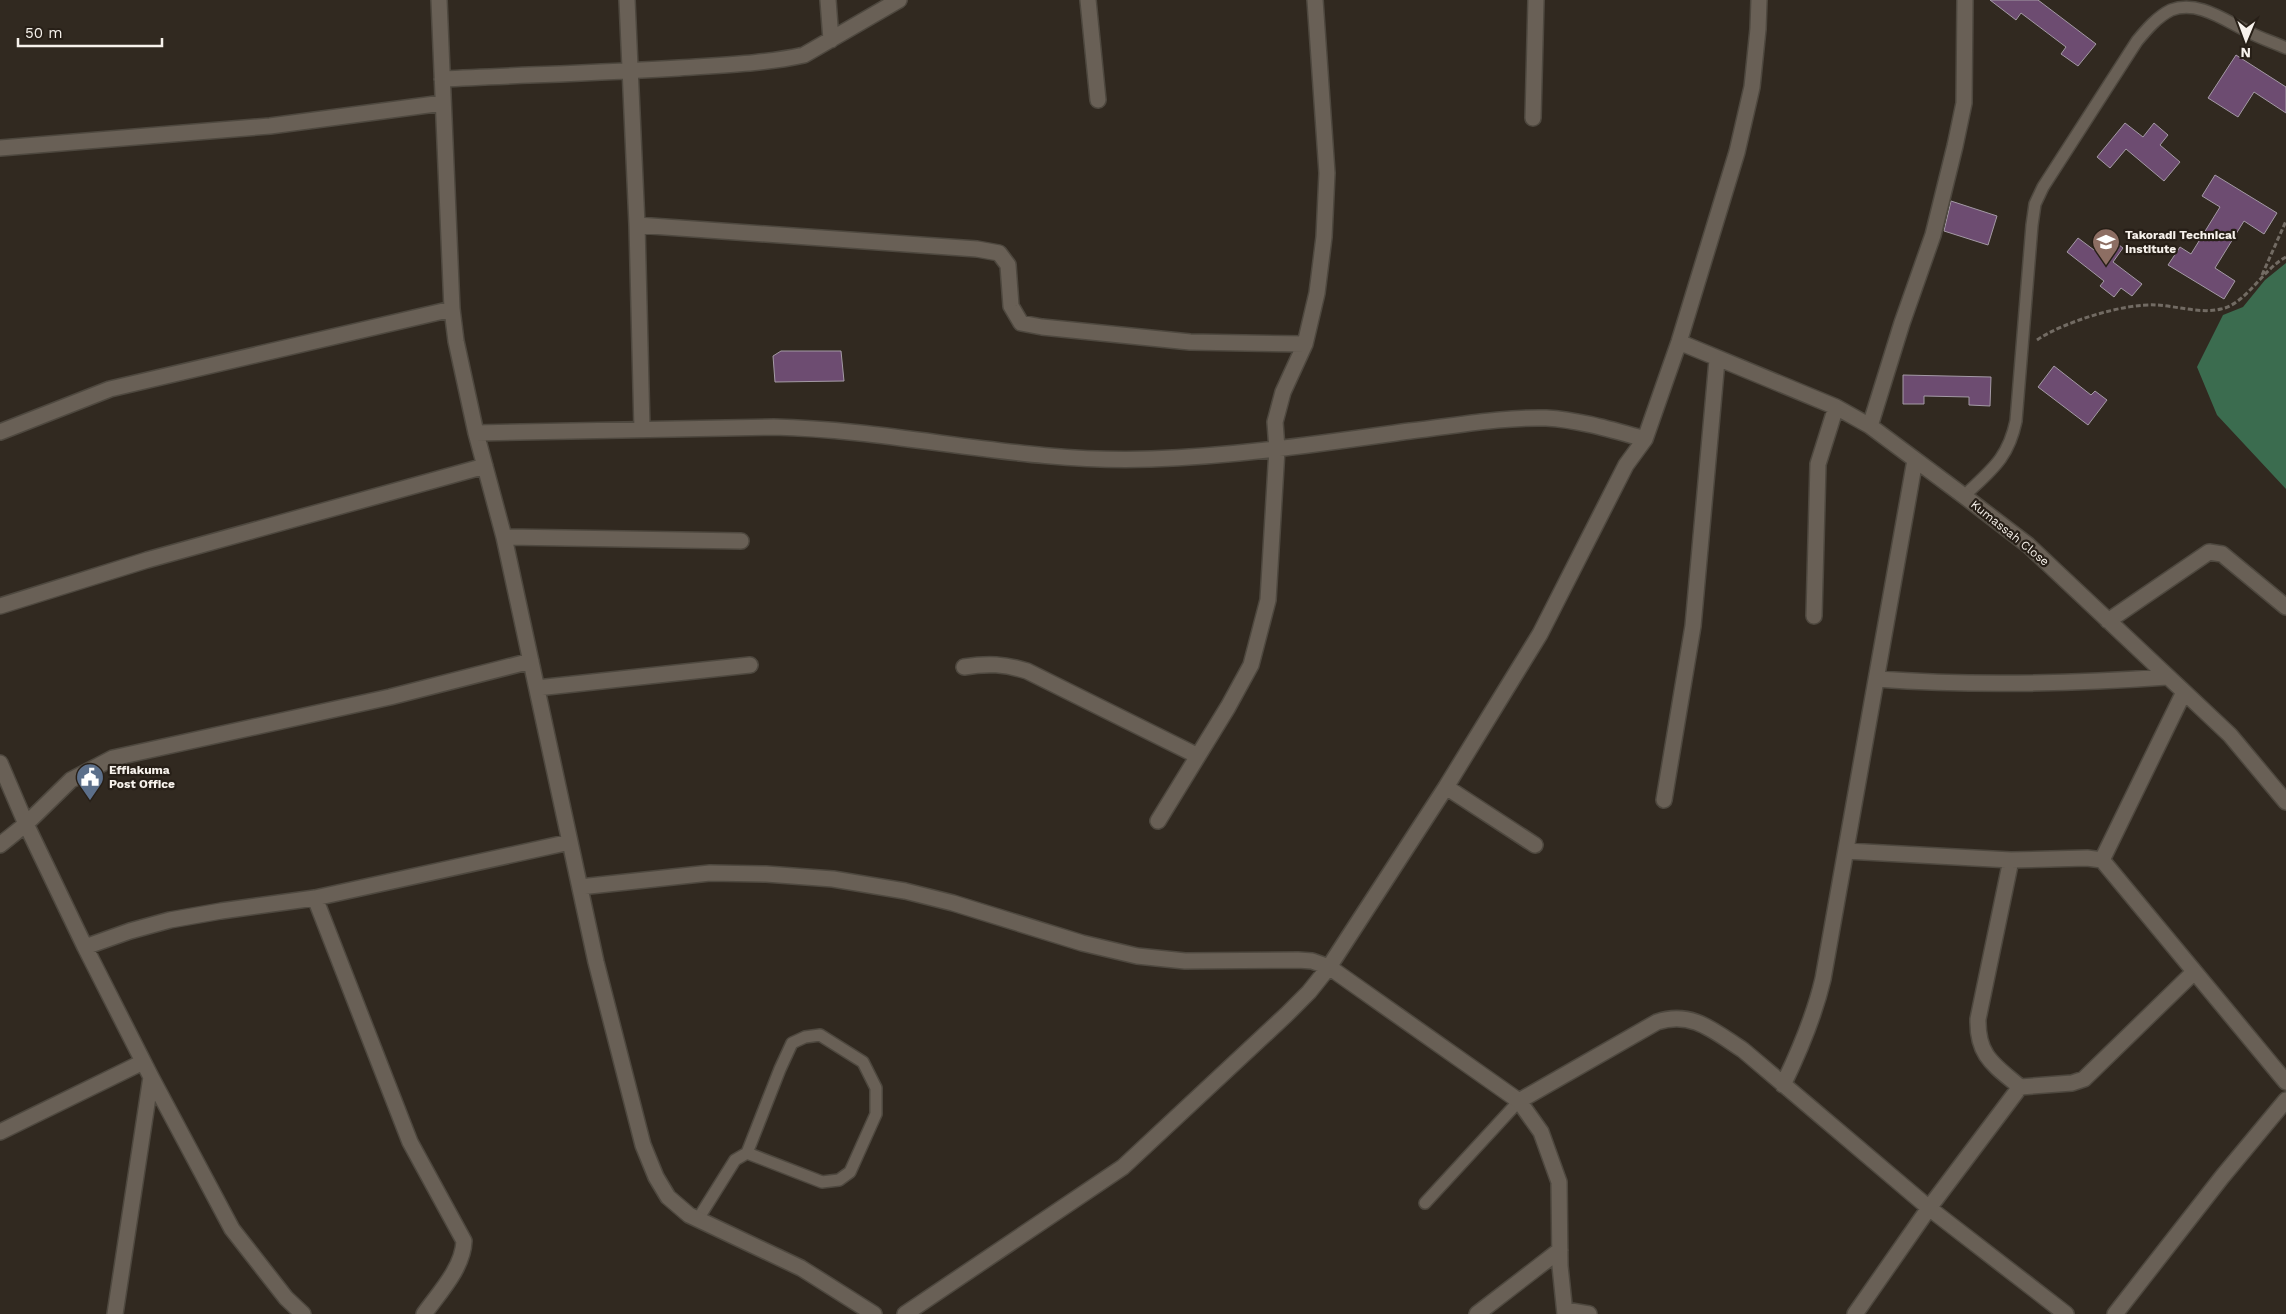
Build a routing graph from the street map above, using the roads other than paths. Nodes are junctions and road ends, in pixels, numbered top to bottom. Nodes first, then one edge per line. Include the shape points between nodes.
1 (438, 0) edge
2 (627, 0) edge
3 (828, 0) edge
4 (899, 0) edge
5 (1088, 0) edge
6 (1315, 0) edge
7 (1536, 0) edge
8 (1758, 0) edge
9 (1965, 0) edge
10 (831, 40) junction
11 (2286, 48) edge
12 (630, 71) junction
13 (442, 78) junction
14 (1098, 100) dead end
15 (443, 103) junction
16 (1533, 118) dead end
17 (0, 148) edge
18 (637, 225) junction
19 (452, 308) junction
20 (1679, 342) junction
21 (1305, 344) junction
22 (1718, 360) junction
23 (1836, 407) junction
24 (1870, 426) junction
25 (642, 429) junction
26 (0, 432) edge
27 (476, 433) junction
28 (1645, 439) junction
29 (1277, 449) junction
30 (1915, 460) junction
31 (485, 466) junction
32 (1964, 496) junction
33 (504, 537) junction
34 (741, 541) dead end
35 (0, 606) edge
36 (2286, 607) edge
37 (1814, 616) dead end
38 (2108, 621) junction
39 (531, 661) junction
40 (750, 666) dead end
41 (964, 667) dead end
42 (2167, 677) junction
43 (1877, 679) junction
44 (537, 688) junction
45 (2184, 692) junction
46 (1198, 756) junction
47 (0, 763) edge
48 (1446, 787) junction
49 (1664, 800) dead end
50 (2286, 802) edge
51 (1158, 821) dead end
52 (26, 824) junction
53 (570, 842) junction
54 (0, 845) edge
55 (1534, 845) dead end
56 (1846, 851) junction
57 (2011, 860) junction
58 (2102, 860) junction
59 (580, 887) junction
60 (315, 898) junction
61 (85, 946) junction
62 (1329, 967) junction
63 (2193, 973) junction
64 (143, 1062) junction
65 (151, 1077) junction
66 (2286, 1082) edge
67 (1783, 1085) junction
68 (2020, 1087) junction
69 (2286, 1100) edge
70 (1519, 1101) junction
71 (0, 1132) edge
72 (746, 1153) junction
73 (1425, 1203) dead end
74 (1929, 1208) junction
75 (698, 1220) junction
76 (1560, 1250) junction
77 (910, 1312) edge
78 (1565, 1312) edge
79 (115, 1314) edge
80 (303, 1314) edge
81 (424, 1314) edge
82 (874, 1314) edge
83 (1477, 1314) edge
84 (1589, 1314) edge
85 (1855, 1314) edge
86 (2066, 1314) edge
87 (2115, 1314) edge

1 - 13 street
2 - 12 street
3 - 10 street
4 - 10 street
5 - 14 street
6 - 21 street via 1327,173 1317,293
7 - 16 street
8 - 20 street via 1752,87 1737,152
9 - 24 street via 1964,103 1955,146 1933,235
10 - 12 street via 804,55 788,58
11 - 32 lane via 2214,13 2192,6 2172,10 2154,21 2137,40 2035,204 2012,441 2002,458
12 - 13 street
12 - 18 street
13 - 15 street
15 - 17 street via 270,126
15 - 19 street
18 - 21 street via 1000,253 1008,265 1011,306 1020,323 1190,342
18 - 25 street
19 - 26 street via 110,389
19 - 27 street
20 - 22 street, Kumassah Close
20 - 28 street
21 - 29 street via 1276,411
22 - 23 street, Kumassah Close
22 - 49 street via 1693,626
23 - 24 street, Kumassah Close
23 - 37 street via 1818,464
24 - 30 street, Kumassah Close
25 - 27 street
25 - 29 street via 820,428 1082,460 1152,459
27 - 31 street
28 - 29 street via 1584,422 1546,418 1500,420
28 - 48 street via 1626,465 1540,634
29 - 46 street via 1268,600 1251,665
30 - 32 street, Kumassah Close
30 - 43 street
31 - 33 street
31 - 35 street via 148,560
32 - 38 street, Kumassah Close via 2028,545
33 - 34 street
33 - 39 street
36 - 38 street via 2222,554 2209,552
38 - 42 street, Kumassah Close
39 - 44 street
39 - 52 street via 390,697 114,758 71,780
40 - 44 street
41 - 46 street via 989,663 1028,671
42 - 43 street via 1996,684
42 - 45 street, Kumassah Close
43 - 56 street
44 - 53 street
45 - 50 street, Kumassah Close via 2230,735
45 - 58 street
46 - 51 street
47 - 52 street
48 - 55 street
48 - 62 street
52 - 54 street
52 - 61 street
53 - 59 street
53 - 60 street
56 - 57 street
56 - 67 street via 1815,1014
57 - 58 street
57 - 68 street via 1978,1031 1980,1046 1989,1059
58 - 63 street
59 - 62 street via 710,873 832,879 953,903 1082,943 1138,956 1184,961 1298,960
59 - 75 street via 598,972 643,1145 668,1197
60 - 61 street via 170,920
60 - 81 street via 410,1142 464,1241 458,1262
61 - 64 street
62 - 70 street
62 - 77 street via 1286,1015 1123,1167
63 - 66 street
63 - 68 street via 2084,1079
64 - 65 street
64 - 71 street
65 - 79 street
65 - 80 street via 232,1229 286,1298
67 - 70 street via 1743,1050 1711,1029 1681,1018 1669,1018
67 - 74 street
68 - 74 street
69 - 87 street via 2222,1176
70 - 73 lane
70 - 76 street via 1541,1132 1556,1174
72 - 72 lane via 822,1182 839,1180 850,1172 876,1114 876,1088 863,1062 820,1035 792,1043
72 - 75 lane via 735,1160
74 - 85 street
74 - 86 street
75 - 82 street via 801,1268
76 - 78 street
76 - 83 street
78 - 84 street

